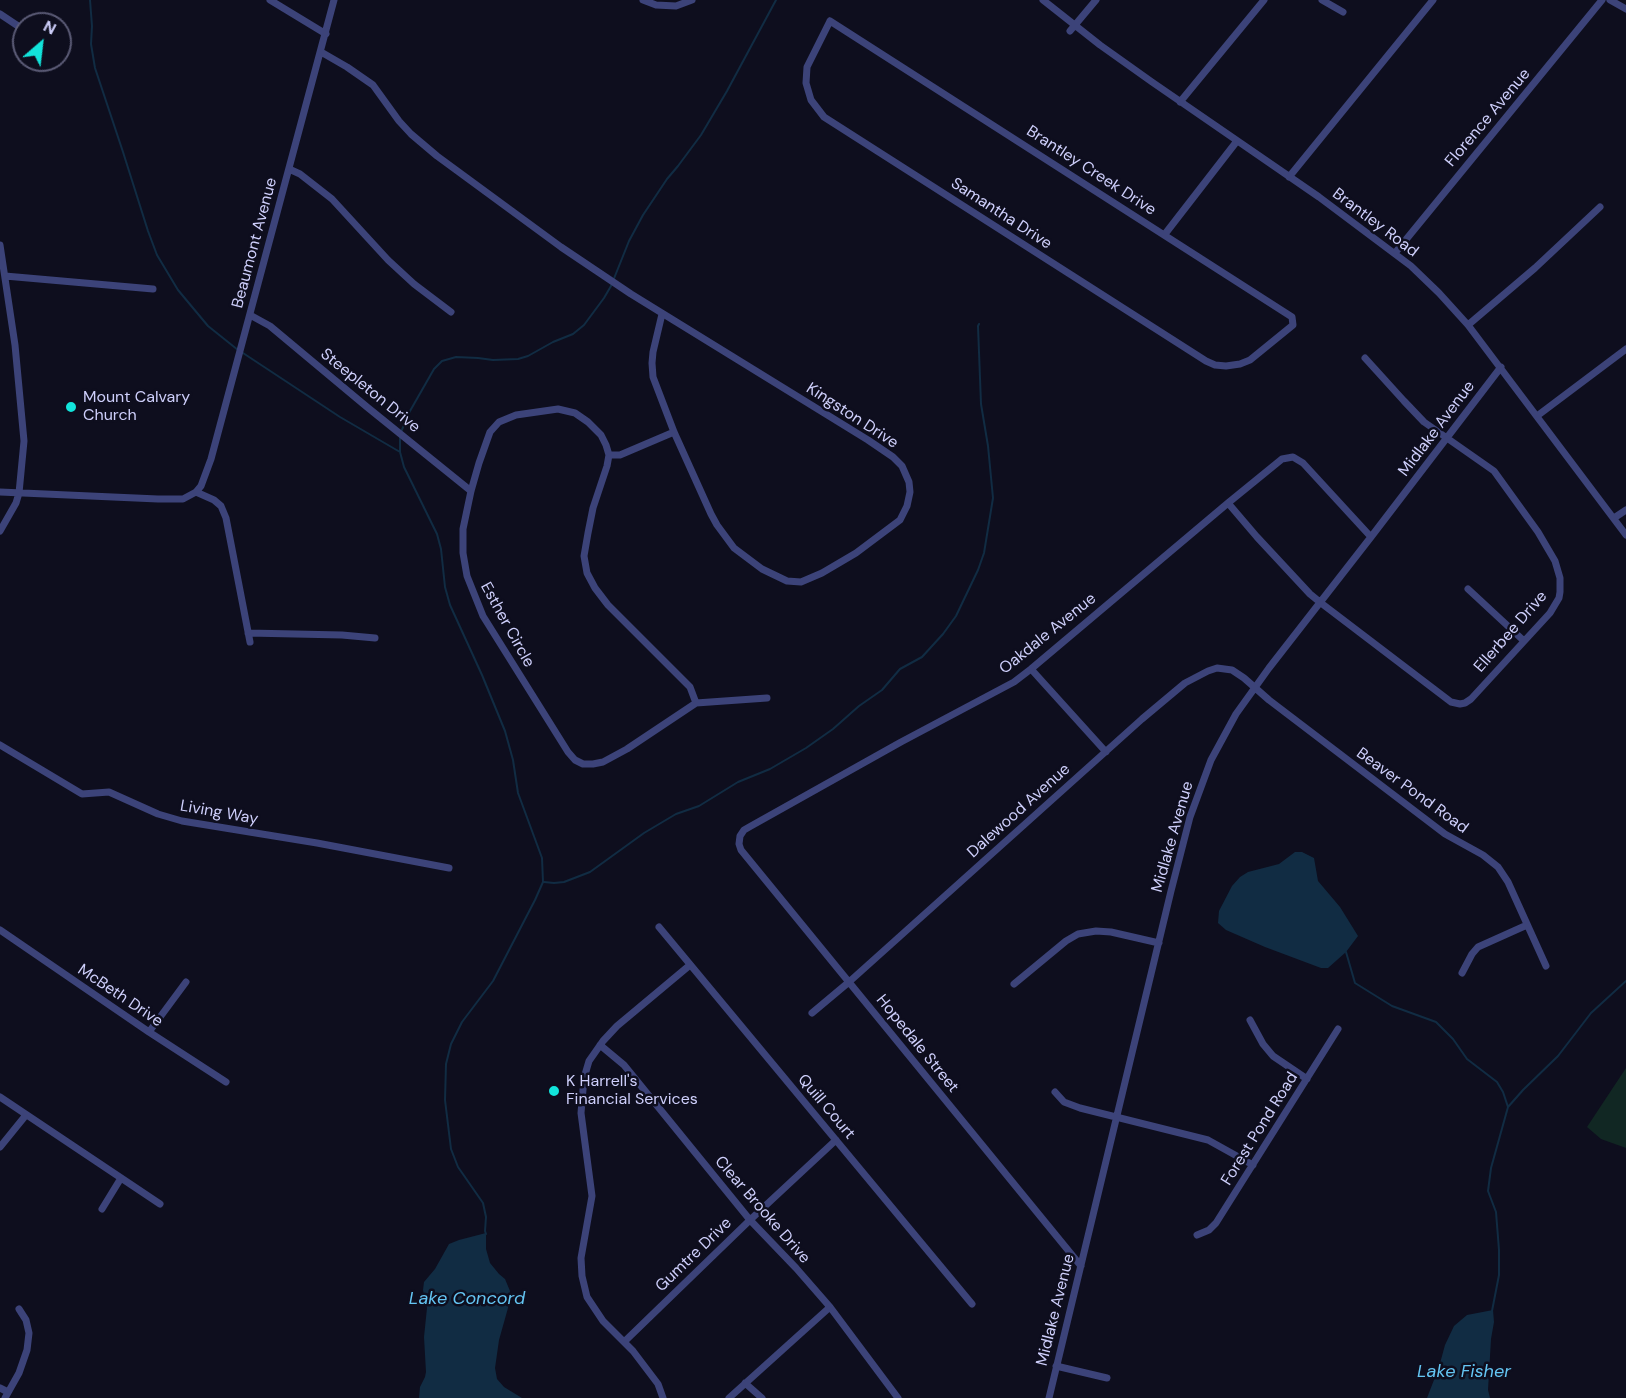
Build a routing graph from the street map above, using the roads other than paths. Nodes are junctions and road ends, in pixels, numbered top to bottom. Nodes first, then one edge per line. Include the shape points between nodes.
1 (270, 0) edge
2 (334, 0) edge
3 (643, 0) edge
4 (692, 0) edge
5 (1043, 0) edge
6 (1096, 0) edge
7 (1264, 0) edge
8 (1322, 0) edge
9 (1433, 0) edge
10 (1602, 0) edge
11 (1610, 0) edge
12 (1626, 9) edge
13 (1342, 12) dead end
14 (830, 21) joint
15 (1073, 28) junction
16 (326, 34) junction
17 (321, 52) junction
18 (1180, 102) junction
19 (1237, 141) junction
20 (289, 169) junction
21 (1289, 177) junction
22 (1600, 207) dead end
23 (1165, 234) junction
24 (0, 245) edge
25 (1395, 253) junction
26 (5, 276) junction
27 (153, 289) dead end
28 (451, 312) dead end
29 (662, 314) junction
30 (250, 315) junction
31 (1468, 325) junction
32 (1626, 349) edge
33 (1258, 355) joint
34 (1365, 358) dead end
35 (1501, 367) junction
36 (1537, 416) junction
37 (674, 432) junction
38 (1446, 438) junction
39 (609, 455) junction
40 (471, 491) junction
41 (0, 492) edge
42 (196, 492) junction
43 (19, 493) junction
44 (1228, 503) junction
45 (1626, 510) edge
46 (1614, 518) junction
47 (0, 531) edge
48 (1626, 535) edge
49 (1371, 537) junction
50 (1468, 589) dead end
51 (1321, 603) junction
52 (248, 633) junction
53 (375, 638) dead end
54 (1524, 641) junction
55 (250, 642) dead end
56 (1031, 669) junction
57 (1255, 687) junction
58 (767, 698) dead end
59 (696, 703) junction
60 (0, 745) edge
61 (1106, 752) junction
62 (740, 836) joint
63 (449, 868) dead end
64 (1527, 925) junction
65 (659, 927) dead end
66 (0, 930) edge
67 (1159, 943) junction
68 (690, 965) junction
69 (1546, 966) dead end
70 (1462, 973) dead end
71 (186, 982) dead end
72 (849, 982) junction
73 (1014, 984) dead end
74 (812, 1013) dead end
75 (1250, 1020) dead end
76 (1338, 1029) dead end
77 (149, 1032) junction
78 (600, 1045) junction
79 (1307, 1079) junction
80 (226, 1082) dead end
81 (1055, 1092) dead end
82 (0, 1097) edge
83 (26, 1115) junction
84 (1117, 1117) junction
85 (836, 1140) junction
86 (0, 1147) edge
87 (1253, 1165) junction
88 (121, 1178) junction
89 (160, 1204) dead end
90 (102, 1209) dead end
91 (750, 1220) junction
92 (1197, 1235) dead end
93 (1081, 1266) junction
94 (972, 1304) dead end
95 (830, 1306) junction
96 (19, 1309) dead end
97 (624, 1342) junction
98 (1056, 1366) junction
99 (1107, 1378) dead end
100 (745, 1383) junction
101 (0, 1388) edge
102 (7, 1395) edge
103 (663, 1398) edge
104 (729, 1398) edge
105 (762, 1398) edge
106 (898, 1398) edge
107 (1049, 1398) edge

1 - 16 street
2 - 16 street, Beaumont Avenue
3 - 4 street via 676,6
5 - 15 street, Brantley Road
6 - 15 street
7 - 18 street
8 - 13 street
9 - 21 street
10 - 25 street, Florence Avenue
11 - 12 street
14 - 23 street, Brantley Creek Drive
14 - 33 street, Samantha Drive via 807,67 811,100 824,117 1206,361 1226,366
15 - 18 street, Brantley Road
16 - 17 street, Beaumont Avenue
17 - 20 street, Beaumont Avenue
17 - 29 street, Kingston Drive via 373,85 399,121 437,156 561,247
18 - 19 street, Brantley Road
19 - 21 street, Brantley Road
19 - 23 street
20 - 28 street via 332,199 388,260
20 - 30 street, Beaumont Avenue
21 - 25 street, Brantley Road
22 - 31 street
23 - 33 street, Brantley Creek Drive via 1292,317 1293,326
24 - 26 street
25 - 31 street, Brantley Road
26 - 27 street
26 - 43 street via 24,441
29 - 37 street, Kingston Drive via 652,363
29 - 37 street, Kingston Drive via 893,457 909,482 907,506 896,524 856,553 808,580 787,581 756,565 728,542
30 - 40 street, Steepleton Drive via 270,326
30 - 42 street, Beaumont Avenue via 211,459
31 - 35 street, Brantley Road
32 - 36 street
34 - 38 street, Ellerbee Drive via 1424,422
35 - 36 street, Brantley Road
35 - 38 street, Midlake Avenue
36 - 46 street, Brantley Road
37 - 39 street via 620,455
38 - 49 street, Midlake Avenue
38 - 54 street, Ellerbee Drive via 1494,471 1555,561 1560,578 1559,598
39 - 40 street, Esther Circle via 601,435 575,414 558,409 516,415 499,422 490,432
39 - 59 street via 588,533 584,556 587,573 608,604 690,687
40 - 59 street, Esther Circle via 462,543 470,586 483,616 575,760 583,764 603,762
41 - 43 street
42 - 43 street via 183,498 158,499
42 - 52 street via 221,506 226,518
43 - 47 street
44 - 49 street, Oakdale Avenue via 1275,463 1293,457
44 - 51 street
44 - 56 street, Oakdale Avenue
45 - 46 street
46 - 48 street, Brantley Road
49 - 51 street, Midlake Avenue
50 - 54 street
51 - 54 street, Ellerbee Drive via 1445,698 1460,704 1471,699
51 - 57 street, Midlake Avenue
52 - 53 street
52 - 55 street
56 - 61 street
56 - 62 street, Oakdale Avenue via 1014,682 744,830
57 - 61 street, Dalewood Avenue via 1232,670 1208,671 1185,683
57 - 64 street, Beaver Pond Road via 1445,834 1490,860 1508,882
57 - 67 street, Midlake Avenue via 1225,732 1203,780
58 - 59 street, Esther Circle
60 - 63 street, Living Way via 82,794 109,792 182,821
61 - 72 street, Dalewood Avenue
62 - 72 street, Hopedale Street via 741,850
64 - 69 street, Beaver Pond Road
64 - 70 street via 1478,947
65 - 68 street, Quill Court
66 - 77 street, McBeth Drive
67 - 73 street via 1096,931 1078,934
67 - 84 street, Midlake Avenue
68 - 78 street
68 - 85 street, Quill Court
71 - 77 street
72 - 74 street, Dalewood Avenue
72 - 93 street, Hopedale Street
75 - 79 street via 1273,1056
76 - 79 street, Forest Pond Road
77 - 80 street, McBeth Drive
78 - 91 street, Clear Brooke Drive via 624,1065
78 - 97 street via 586,1069 582,1101 592,1196 581,1258 582,1276 587,1297
79 - 87 street, Forest Pond Road
81 - 84 street via 1070,1105
82 - 83 street
83 - 86 street
83 - 88 street
84 - 87 street via 1208,1140
84 - 93 street, Midlake Avenue
85 - 91 street, Gumtre Drive
85 - 94 street, Quill Court
87 - 92 street, Forest Pond Road via 1216,1223
88 - 89 street
88 - 90 street
91 - 95 street, Clear Brooke Drive
91 - 97 street, Gumtre Drive
93 - 98 street, Midlake Avenue
95 - 100 street
95 - 106 street, Clear Brooke Drive
96 - 102 street via 26,1320 27,1350
97 - 103 street via 658,1384
98 - 99 street
98 - 107 street, Midlake Avenue
100 - 104 street
100 - 105 street
101 - 102 street

